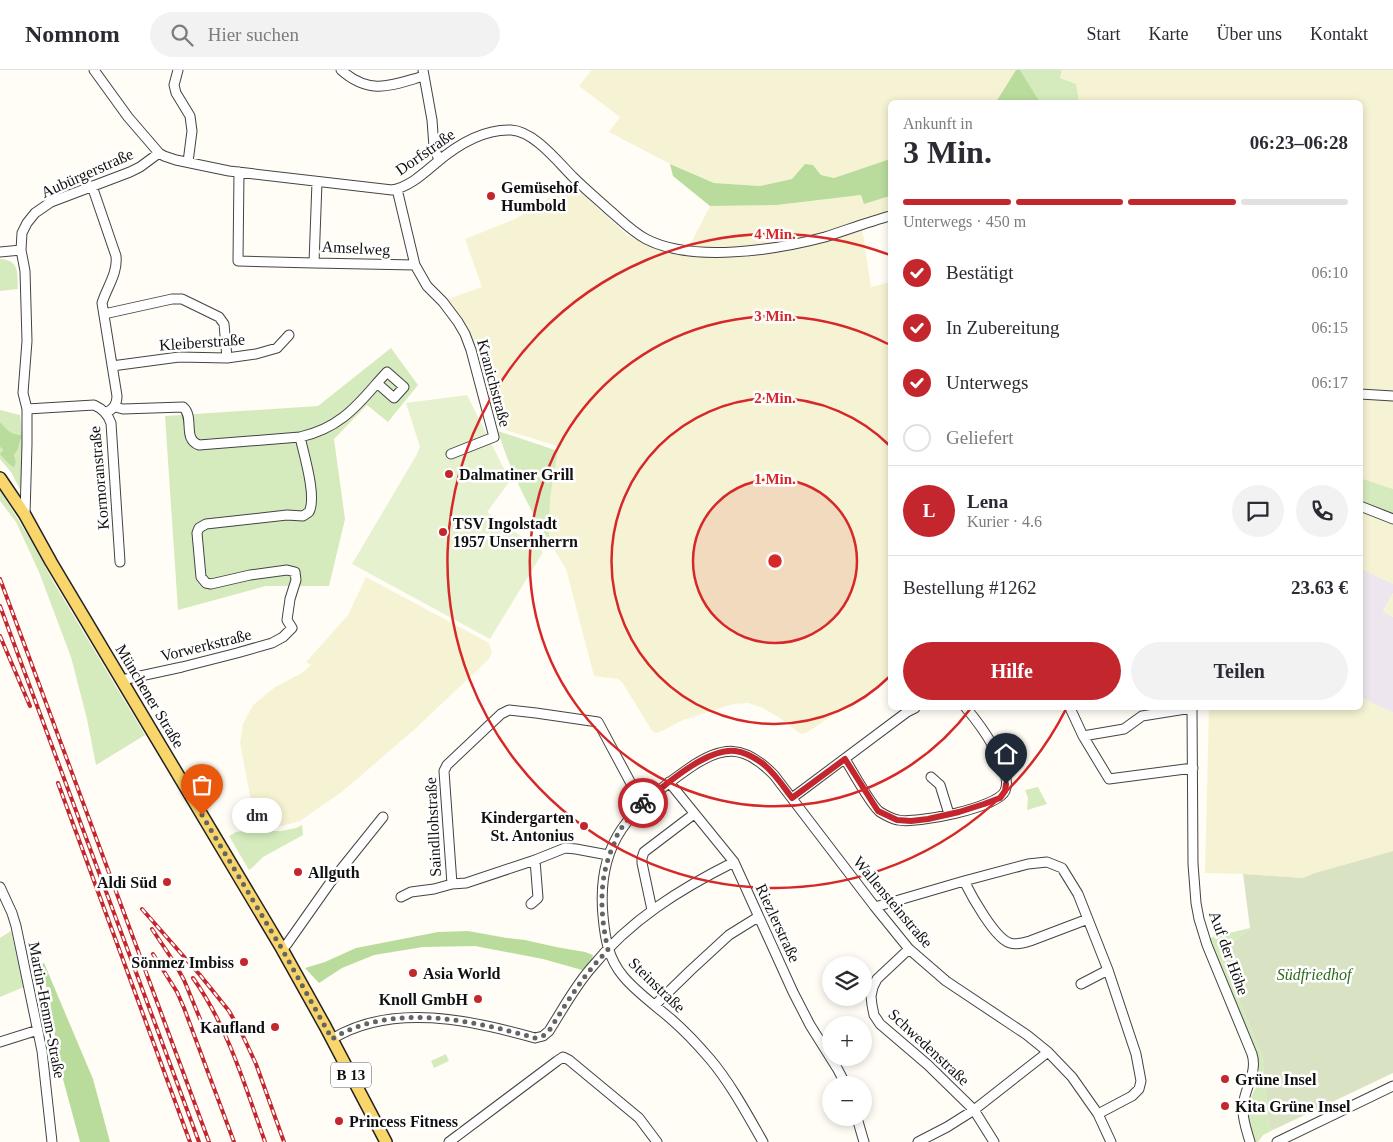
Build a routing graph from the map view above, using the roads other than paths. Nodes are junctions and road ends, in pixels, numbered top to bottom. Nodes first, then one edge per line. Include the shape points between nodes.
1 (94, 70) edge
2 (178, 70) edge
3 (341, 70) edge
4 (424, 73) edge
5 (159, 153) junction
6 (439, 160) junction
7 (188, 162) junction
8 (239, 172) junction
9 (317, 182) junction
10 (92, 186) junction
11 (397, 189) junction
12 (888, 217) edge
13 (21, 250) junction
14 (0, 252) edge
15 (314, 263) junction
16 (415, 265) junction
17 (104, 314) junction
18 (289, 336) dead end
19 (227, 358) junction
20 (112, 366) junction
21 (377, 383) dead end
22 (1363, 394) edge
23 (1393, 396) edge
24 (115, 407) junction
25 (27, 409) junction
26 (106, 413) junction
27 (300, 437) junction
28 (451, 454) dead end
29 (0, 478) edge
30 (1363, 507) edge
31 (25, 515) junction
32 (1393, 519) edge
33 (120, 562) dead end
34 (122, 680) junction
35 (911, 710) edge
36 (967, 710) edge
37 (1071, 710) edge
38 (1180, 710) edge
39 (1192, 710) edge
40 (1083, 736) junction
41 (845, 759) junction
42 (1193, 768) junction
43 (931, 777) dead end
44 (670, 782) junction
45 (792, 798) junction
46 (642, 804) junction
47 (694, 814) junction
48 (949, 814) junction
49 (383, 817) dead end
50 (608, 855) junction
51 (534, 860) junction
52 (734, 862) junction
53 (964, 881) junction
54 (452, 884) junction
55 (0, 887) edge
56 (401, 896) dead end
57 (531, 904) dead end
58 (875, 907) junction
59 (652, 910) junction
60 (758, 917) junction
61 (1088, 919) junction
62 (282, 949) junction
63 (908, 949) junction
64 (608, 950) junction
65 (1108, 970) junction
66 (1081, 984) dead end
67 (655, 1005) junction
68 (38, 1030) junction
69 (332, 1039) junction
70 (0, 1042) edge
71 (1048, 1052) junction
72 (841, 1076) edge
73 (1393, 1086) edge
74 (974, 1110) junction
75 (1098, 1114) junction
76 (859, 1126) edge
77 (52, 1142) edge
78 (386, 1142) edge
79 (450, 1142) edge
80 (656, 1142) edge
81 (763, 1142) edge
82 (864, 1142) edge
83 (918, 1142) edge
84 (994, 1142) edge
85 (1111, 1142) edge
86 (1250, 1142) edge
87 (1277, 1142) edge

1 - 5 street
2 - 7 street via 174,86 190,116 192,131
3 - 4 street via 357,81 386,87
4 - 6 street via 434,147
5 - 7 street, Dorfstraße
5 - 10 street, Aubürgerstraße via 135,169
6 - 11 street, Dorfstraße via 411,183
6 - 12 street, Dorfstraße via 456,147 480,136 518,131 542,146 635,232 664,246 688,250 734,251 786,246
7 - 8 street, Dorfstraße
8 - 9 street, Dorfstraße
8 - 15 street via 238,261
9 - 11 street, Dorfstraße
9 - 15 street, Amselweg
10 - 13 street, Aubürgerstraße via 51,202 35,213 22,233
10 - 17 street via 116,256 115,270 102,303
11 - 16 street, Kranichstraße
13 - 14 street
13 - 25 street, Aubürgerstraße via 25,271 27,341 23,393
15 - 16 street, Amselweg
16 - 28 street, Kranichstraße via 427,286 443,302 465,334 494,437
17 - 19 street via 182,299 219,317 224,324
17 - 20 street
18 - 19 street, Kleiberstraße via 277,348
19 - 20 street, Kleiberstraße via 179,357
20 - 24 street via 117,396
21 - 27 street via 344,418 328,428
22 - 23 street
24 - 26 street
24 - 27 street via 183,407 188,412 190,437 199,445
25 - 26 street, Kormoranstraße via 85,405 101,408
25 - 31 street, Aubürgerstraße
26 - 33 street, Kormoranstraße via 111,423
27 - 34 street, Vorwerkstraße via 311,489 311,508 307,514 206,524 199,528 197,536 200,575 206,583 287,570 295,572 287,620 292,628 278,640 246,651
29 - 31 main road, Münchener Straße / B 13
30 - 32 street
31 - 34 main road, Münchener Straße / B 13
34 - 62 main road, Münchener Straße / B 13
35 - 41 street
36 - 48 street via 998,752 1005,791 1000,798
37 - 40 street
38 - 40 street via 1142,716 1124,729
39 - 42 street, Auf der Höhe
40 - 42 street via 1109,779
41 - 45 street
41 - 48 street via 878,811 897,820 911,821
42 - 86 street, Auf der Höhe via 1196,903 1206,945 1254,1061 1243,1108
43 - 48 street via 940,785
44 - 45 street, Wallensteinstraße via 703,758 734,751 764,764
44 - 46 street, Wallensteinstraße
44 - 47 street, Riezlerstraße
45 - 58 street, Wallensteinstraße
46 - 50 street, Steinstraße via 619,830
46 - 54 street, Saindllohstraße via 598,722 509,710 501,714 444,771
47 - 52 street, Riezlerstraße
47 - 59 street via 644,852 642,863
49 - 62 street
50 - 51 street via 565,848
50 - 64 street, Steinstraße via 602,882
51 - 54 street via 466,883
51 - 57 street via 538,898
52 - 59 street via 686,887
52 - 60 street, Riezlerstraße
53 - 58 street
53 - 61 street via 1047,862 1062,868
53 - 61 street via 986,918 1003,939 1011,943 1030,941
54 - 56 street
55 - 68 street, Martin-Hemm-Straße via 16,926
58 - 63 street, Wallensteinstraße
59 - 64 street
60 - 67 street via 729,935
60 - 72 street, Riezlerstraße via 793,992
61 - 65 street
62 - 69 main road, Münchener Straße / B 13
63 - 71 street, Wallensteinstraße via 946,981
63 - 74 street, Schwedenstraße via 873,986 874,1015
64 - 67 street, Steinstraße via 623,976
64 - 69 street via 580,982 543,1036 535,1038 451,1019 415,1018 369,1022
65 - 66 street
65 - 75 street via 1136,1054 1141,1081 1132,1096
67 - 81 street, Steinstraße via 711,1060
68 - 70 street
68 - 77 street, Martin-Hemm-Straße
69 - 78 main road, Münchener Straße / B 13
71 - 74 street
71 - 75 street, Wallensteinstraße via 1072,1077
73 - 87 street
74 - 83 street
74 - 84 street, Schwedenstraße
75 - 85 street, Wallensteinstraße
76 - 82 street
79 - 80 street via 563,1057 639,1118

